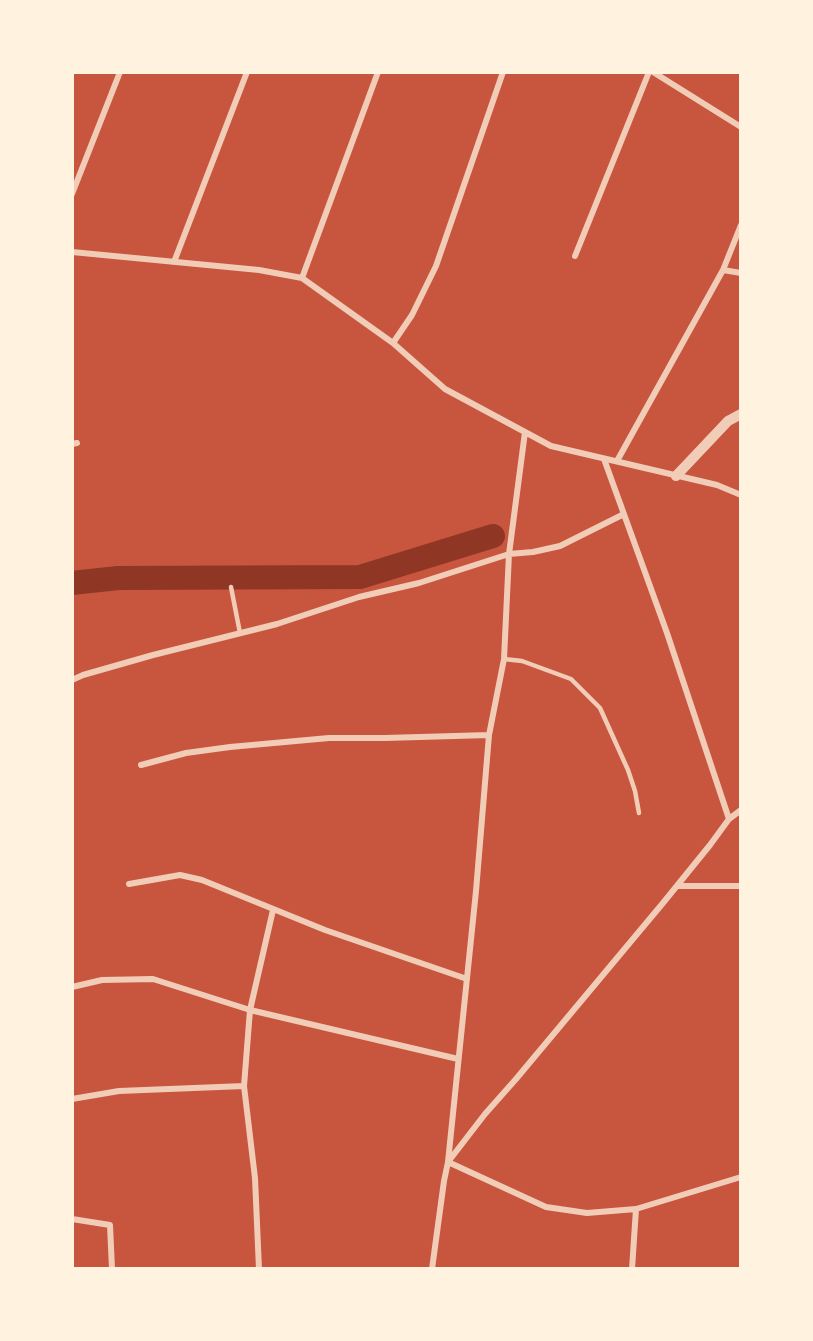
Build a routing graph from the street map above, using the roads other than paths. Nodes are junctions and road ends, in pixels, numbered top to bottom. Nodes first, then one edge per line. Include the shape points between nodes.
1 (120, 72) edge
2 (247, 72) edge
3 (378, 72) edge
4 (502, 72) edge
5 (651, 72) edge
6 (741, 127) edge
7 (72, 194) edge
8 (741, 225) edge
9 (72, 252) edge
10 (575, 256) dead end
11 (174, 262) junction
12 (723, 270) junction
13 (741, 273) edge
14 (302, 278) junction
15 (393, 343) junction
16 (741, 414) edge
17 (525, 432) junction
18 (604, 459) junction
19 (617, 461) junction
20 (676, 476) junction
21 (741, 495) edge
22 (624, 514) junction
23 (509, 554) junction
24 (231, 587) dead end
25 (240, 633) junction
26 (504, 659) junction
27 (72, 680) edge
28 (489, 735) junction
29 (141, 765) dead end
30 (741, 810) edge
31 (639, 813) dead end
32 (729, 819) junction
33 (129, 884) dead end
34 (677, 886) junction
35 (741, 886) edge
36 (273, 910) junction
37 (467, 979) junction
38 (72, 987) edge
39 (250, 1010) junction
40 (458, 1059) junction
41 (244, 1086) junction
42 (72, 1099) edge
43 (447, 1162) junction
44 (741, 1177) edge
45 (636, 1209) junction
46 (72, 1219) edge
47 (112, 1269) edge
48 (259, 1269) edge
49 (432, 1269) edge
50 (632, 1269) edge

1 - 7 street
2 - 11 street
3 - 14 street
4 - 15 street via 436,266
5 - 6 street
5 - 10 street
8 - 12 street
9 - 11 street
11 - 14 street
12 - 13 street
12 - 19 street
14 - 15 street
15 - 17 street via 445,390
16 - 20 street via 728,421
17 - 18 street via 551,446
17 - 23 street
18 - 19 street
18 - 22 street
19 - 20 street
20 - 21 street
22 - 23 street via 560,546
22 - 32 street
23 - 25 street
23 - 26 street
24 - 25 lane
25 - 27 street
26 - 28 street
26 - 31 lane via 522,661 571,679 600,708 628,770
28 - 29 street via 307,739 186,753
28 - 37 street
30 - 32 street
32 - 34 street
33 - 36 street via 180,875 202,880
34 - 35 street
34 - 43 street
36 - 37 street
36 - 39 street
37 - 40 street
38 - 39 street via 102,980 153,979
39 - 40 street
39 - 41 street
40 - 43 street
41 - 42 street via 119,1091
41 - 48 street via 255,1178
43 - 45 street via 546,1207 587,1213
43 - 49 street
44 - 45 street
45 - 50 street
46 - 47 street via 110,1225

